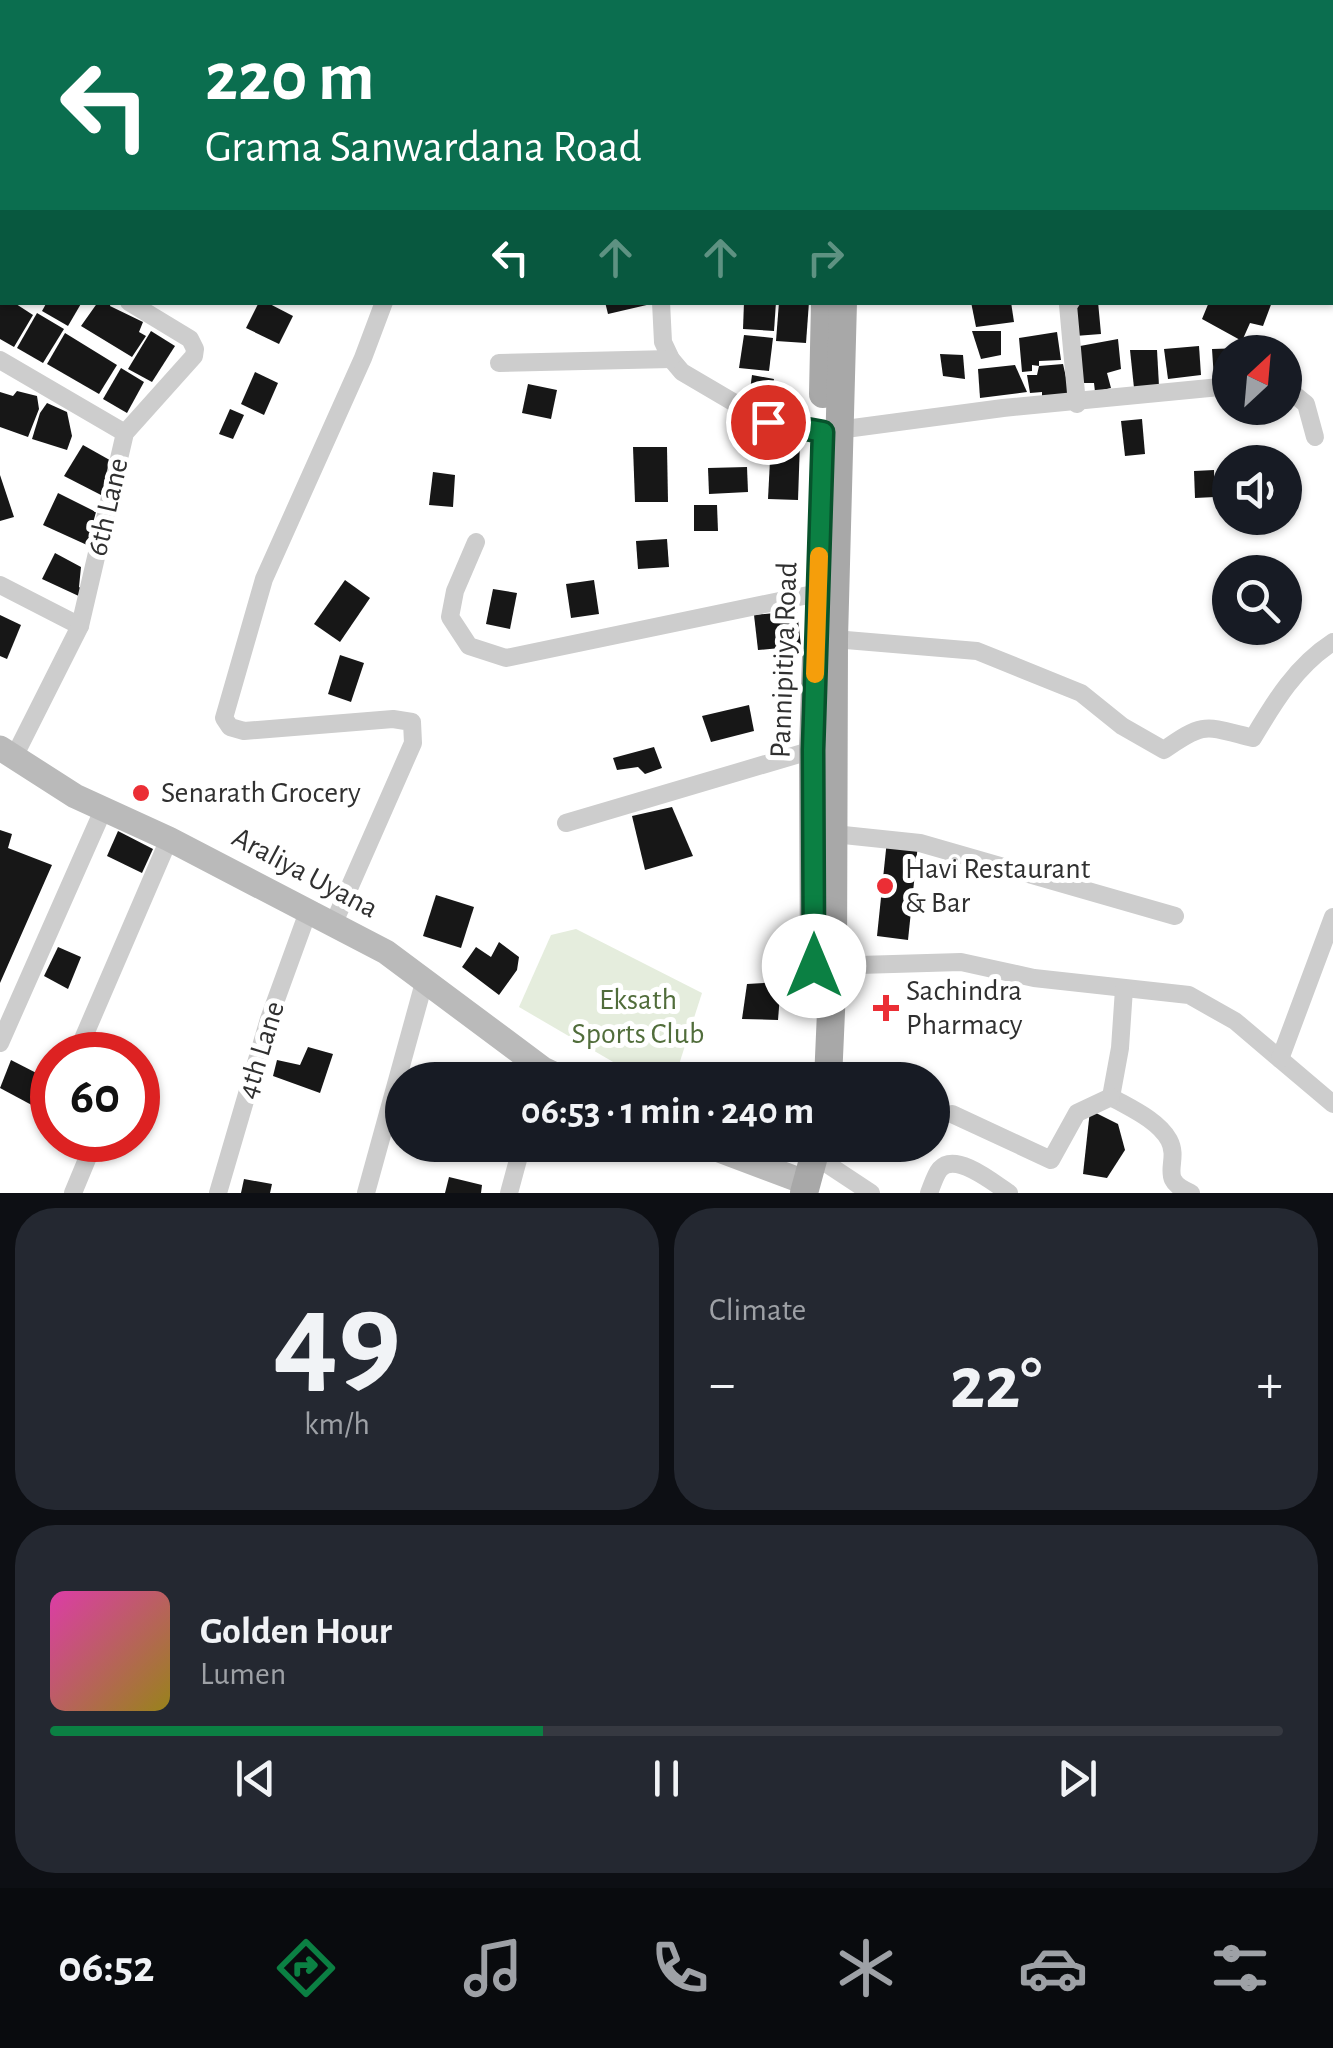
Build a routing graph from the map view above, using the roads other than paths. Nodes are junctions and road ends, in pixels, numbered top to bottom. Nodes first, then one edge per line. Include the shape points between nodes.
1 (135, 305) edge
2 (383, 305) edge
3 (661, 305) edge
4 (825, 305) edge
5 (843, 305) edge
6 (1068, 305) edge
7 (670, 359) junction
8 (0, 360) edge
9 (500, 363) dead end
10 (1212, 388) edge
11 (1302, 401) edge
12 (1077, 404) junction
13 (831, 432) junction
14 (125, 433) junction
15 (1315, 438) dead end
16 (476, 542) dead end
17 (0, 585) edge
18 (818, 593) junction
19 (80, 626) junction
20 (834, 639) junction
21 (1333, 642) edge
22 (813, 750) junction
23 (7, 752) edge
24 (104, 808) junction
25 (566, 823) dead end
26 (834, 834) junction
27 (169, 839) junction
28 (309, 909) junction
29 (1174, 916) dead end
30 (1333, 918) edge
31 (332, 927) junction
32 (824, 966) junction
33 (425, 979) junction
34 (1124, 989) junction
35 (86, 1032) edge
36 (0, 1043) edge
37 (1280, 1059) junction
38 (532, 1062) edge
39 (812, 1062) edge
40 (827, 1062) edge
41 (1111, 1097) junction
42 (1333, 1104) edge
43 (952, 1114) dead end
44 (86, 1162) edge
45 (517, 1162) edge
46 (772, 1162) edge
47 (803, 1170) edge
48 (74, 1193) edge
49 (218, 1193) edge
50 (366, 1193) edge
51 (509, 1193) edge
52 (871, 1193) edge
53 (929, 1193) edge
54 (1009, 1193) edge
55 (1190, 1193) edge

1 - 14 street, 6th Lane via 195,349
2 - 31 street via 264,579 224,718 244,731 412,722 413,742
3 - 7 street
4 - 13 main road, Pannipitiya Road
5 - 13 main road, Pannipitiya Road
6 - 12 street
7 - 9 street
7 - 13 street via 768,422
8 - 14 street
10 - 12 street
11 - 15 street
12 - 13 street
13 - 18 main road, Pannipitiya Road
13 - 20 main road, Pannipitiya Road
14 - 19 street, 6th Lane
16 - 18 street via 450,617 469,646 506,658
17 - 19 street
18 - 22 main road, Pannipitiya Road
19 - 23 street, 6th Lane
20 - 21 street via 977,651 1081,692 1164,750 1208,726 1252,738 1311,656
20 - 26 main road, Pannipitiya Road
22 - 25 street
22 - 32 main road, Pannipitiya Road
23 - 24 street, Araliya Uyana
24 - 27 street, Araliya Uyana
24 - 36 street
26 - 29 street via 920,843
26 - 32 main road, Pannipitiya Road
27 - 28 street, Araliya Uyana
27 - 35 street
28 - 31 street, Araliya Uyana
28 - 49 street, 4th Lane
30 - 37 street
31 - 33 street, Araliya Uyana
32 - 34 street via 960,962
32 - 39 main road, Pannipitiya Road
32 - 40 main road, Pannipitiya Road
33 - 38 street, Araliya Uyana
33 - 50 street
34 - 37 street via 1189,995 1235,1021
34 - 41 street
37 - 42 street
41 - 43 street via 1077,1113 1051,1160
41 - 55 street via 1168,1138 1170,1176
44 - 48 street
45 - 51 street
46 - 47 street
47 - 52 street
53 - 54 street via 947,1164 970,1166

